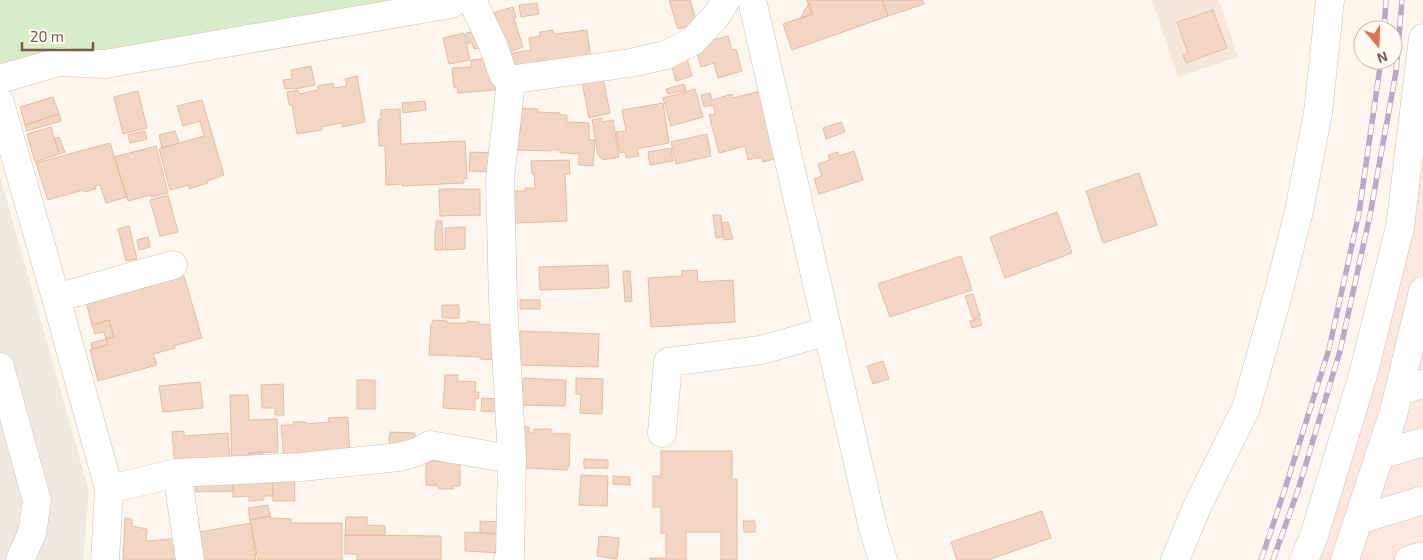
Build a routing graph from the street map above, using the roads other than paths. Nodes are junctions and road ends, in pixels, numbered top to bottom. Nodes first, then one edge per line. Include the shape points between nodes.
1 (456, 0) edge
2 (472, 0) edge
3 (726, 0) edge
4 (752, 0) edge
5 (1330, 0) edge
6 (1423, 38) edge
7 (0, 79) edge
8 (508, 80) junction
9 (0, 104) edge
10 (173, 265) dead end
11 (1423, 291) edge
12 (56, 298) junction
13 (1418, 330) edge
14 (828, 331) junction
15 (0, 367) edge
16 (1411, 387) edge
17 (662, 434) dead end
18 (1423, 442) edge
19 (1380, 455) junction
20 (512, 457) junction
21 (177, 473) junction
22 (109, 489) junction
23 (1423, 500) edge
24 (1359, 520) junction
25 (1423, 556) edge
26 (20, 560) edge
27 (105, 560) edge
28 (190, 560) edge
29 (508, 560) edge
30 (883, 560) edge
31 (1175, 560) edge
32 (1304, 560) edge
33 (1345, 560) edge
34 (1409, 560) edge

1 - 7 street via 451,4 105,64 58,62
2 - 8 street
3 - 8 street via 693,41 666,55
4 - 14 street
5 - 31 street via 1318,113 1299,211 1278,294 1246,408
6 - 32 street via 1400,227 1363,375
8 - 20 street via 510,90 500,179
9 - 12 street
10 - 12 street
11 - 13 street
12 - 22 street
13 - 16 street
14 - 17 street via 761,350 668,362
14 - 30 street
15 - 26 street via 37,501 32,533
16 - 19 street via 1393,415
18 - 19 street
19 - 24 street
20 - 21 street via 430,445 399,458
20 - 29 street
21 - 22 street
21 - 28 street
22 - 27 street
23 - 24 street
24 - 33 street
25 - 34 street

